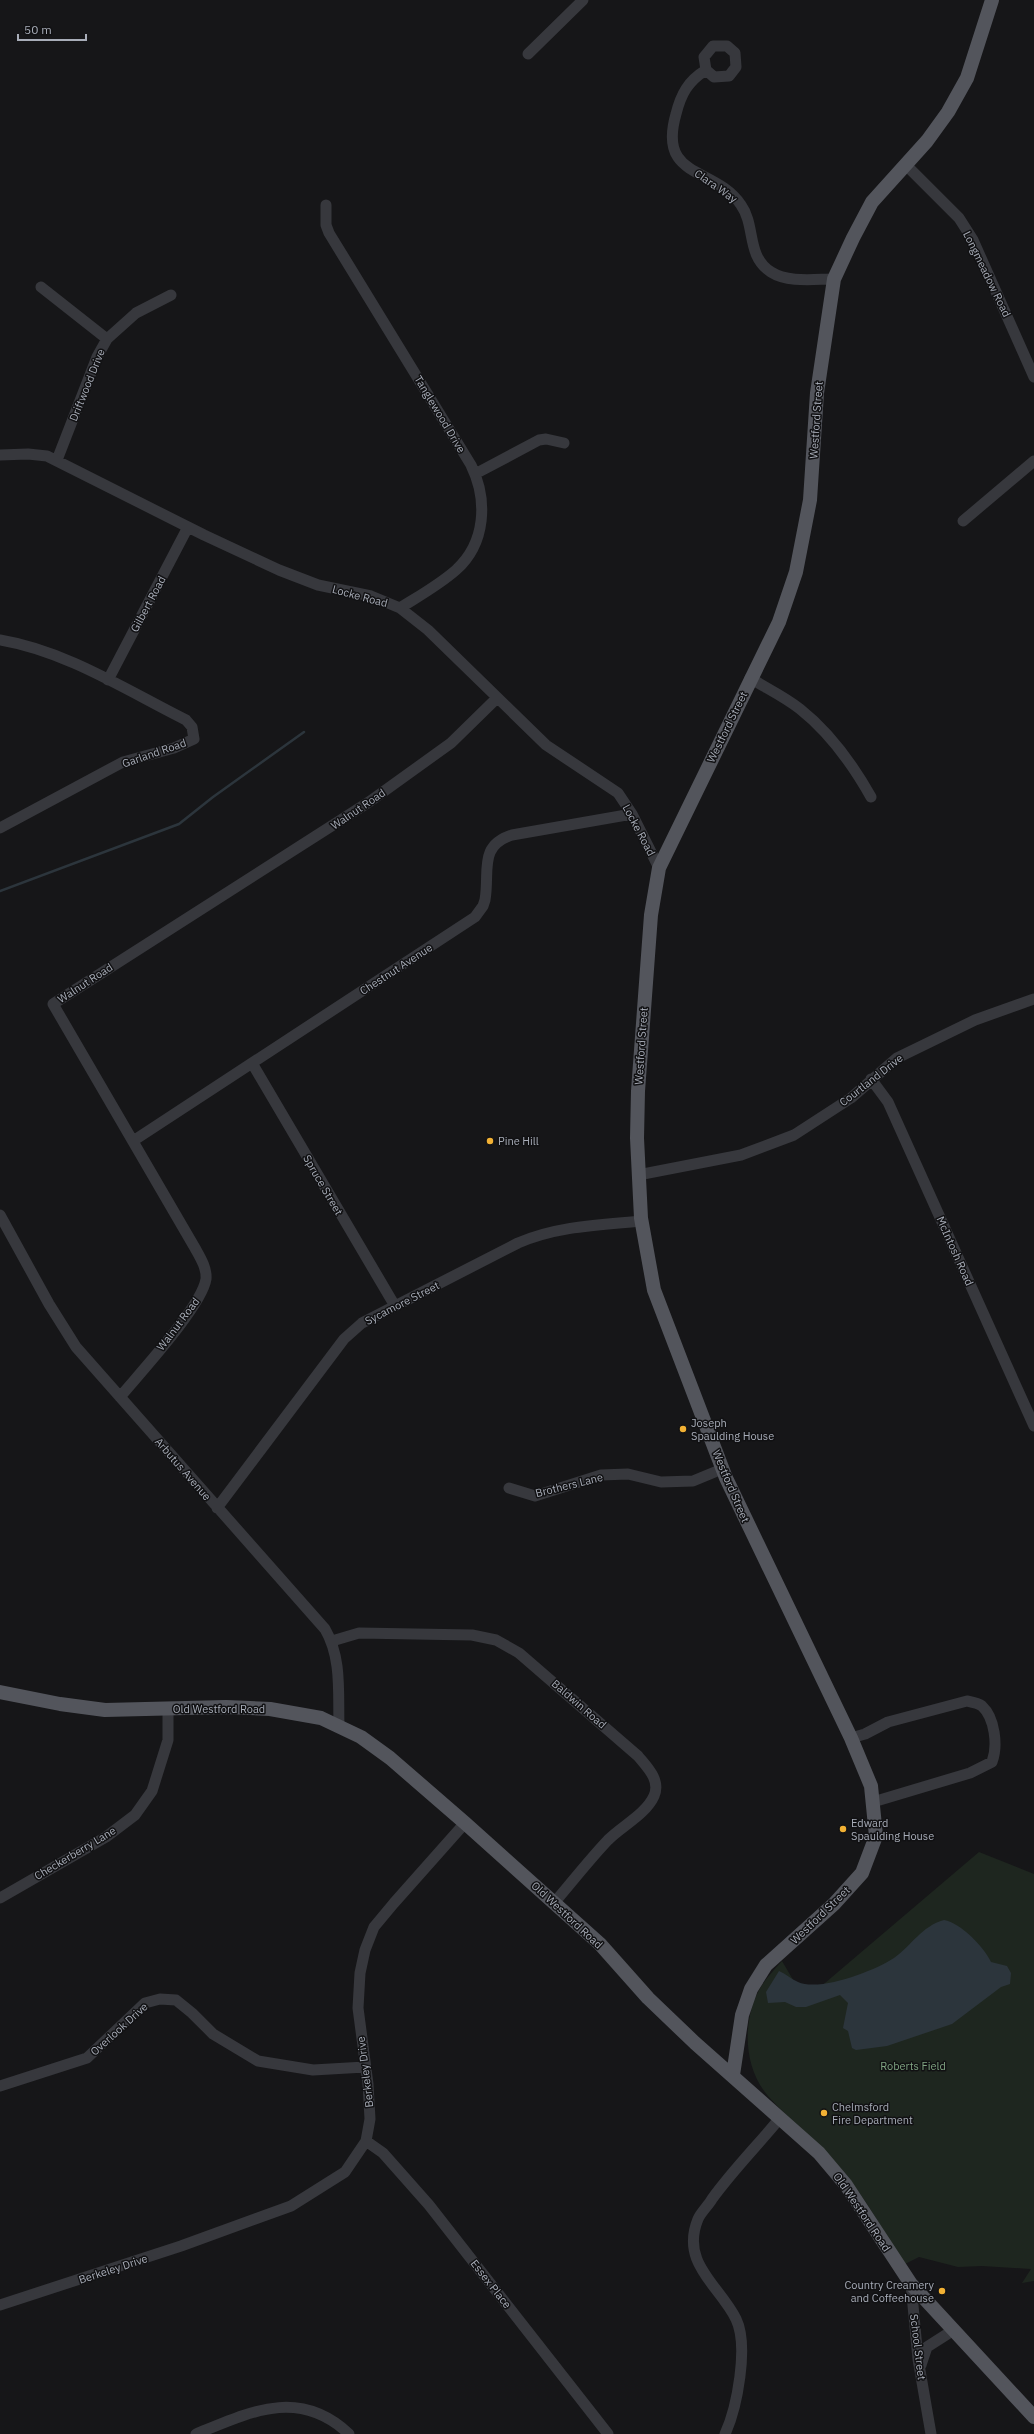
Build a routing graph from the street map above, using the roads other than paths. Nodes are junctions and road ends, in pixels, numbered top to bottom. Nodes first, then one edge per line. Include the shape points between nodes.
1 (583, 0) edge
2 (992, 0) edge
3 (528, 54) dead end
4 (706, 70) dead end
5 (907, 166) junction
6 (326, 205) dead end
7 (834, 279) junction
8 (41, 287) dead end
9 (171, 295) dead end
10 (107, 339) junction
11 (1034, 377) edge
12 (564, 443) dead end
13 (1, 452) edge
14 (57, 460) junction
15 (1034, 461) edge
16 (475, 474) junction
17 (963, 521) dead end
18 (188, 527) junction
19 (400, 608) junction
20 (0, 640) edge
21 (750, 678) junction
22 (108, 680) junction
23 (496, 698) junction
24 (871, 797) dead end
25 (632, 814) junction
26 (0, 828) edge
27 (659, 868) junction
28 (1034, 999) edge
29 (252, 1063) junction
30 (871, 1079) junction
31 (133, 1141) junction
32 (638, 1175) junction
33 (0, 1215) edge
34 (642, 1221) junction
35 (394, 1306) junction
36 (120, 1397) junction
37 (1034, 1426) edge
38 (722, 1469) junction
39 (509, 1488) dead end
40 (217, 1508) junction
41 (332, 1641) junction
42 (0, 1692) edge
43 (168, 1710) junction
44 (339, 1726) junction
45 (851, 1738) junction
46 (873, 1802) junction
47 (465, 1823) junction
48 (0, 1898) edge
49 (554, 1902) junction
50 (365, 2067) junction
51 (733, 2075) junction
52 (0, 2086) edge
53 (780, 2118) junction
54 (366, 2141) junction
55 (911, 2284) junction
56 (0, 2305) edge
57 (952, 2331) junction
58 (923, 2387) junction
59 (1034, 2417) edge
60 (196, 2434) edge
61 (349, 2434) edge
62 (608, 2434) edge
63 (725, 2434) edge
64 (931, 2434) edge

1 - 3 street
2 - 5 main road, Westford Street via 967,78 948,112
4 - 7 street, Clara Way via 689,83 679,101 672,132 676,155 688,167 738,201 745,212 758,259 770,272 787,278
5 - 7 main road, Westford Street via 872,202 852,238
5 - 11 street, Longmeadow Road via 959,218 973,240
6 - 16 street, Tanglewood Drive via 326,225 329,233
7 - 21 main road, Westford Street via 821,362 810,500 801,551 779,622
8 - 10 street
9 - 10 street, Driftwood Drive via 132,316
10 - 14 street, Driftwood Drive via 97,357
12 - 16 street via 539,440
13 - 14 street, Locke Road via 38,454
14 - 18 street, Locke Road
15 - 17 street
16 - 19 street, Tanglewood Drive via 482,508 478,536 472,549 456,570
18 - 19 street, Locke Road via 272,567 318,585 371,596
18 - 22 street, Gilbert Road
19 - 23 street, Locke Road via 428,630
20 - 22 street, Garland Road via 23,644 65,658
21 - 24 street via 800,708 824,732 860,777
21 - 27 main road, Westford Street
22 - 26 street, Garland Road via 186,720 192,727 194,739 174,748 123,762
23 - 25 street, Locke Road via 546,745 615,791
23 - 31 street, Walnut Road via 451,742 369,802 53,1004
25 - 27 street, Locke Road
25 - 29 street, Chestnut Avenue via 512,835 497,841 489,850 485,900 475,917
27 - 32 main road, Westford Street via 651,915 638,1091
28 - 30 street, Courtland Drive via 975,1020 931,1040 897,1058
29 - 31 street, Chestnut Avenue
29 - 35 street, Spruce Street
30 - 32 street, Courtland Drive via 851,1098 816,1122 766,1147 741,1155
30 - 37 street, McIntosh Road via 888,1102
31 - 36 street, Walnut Road via 195,1248 205,1268 206,1278 204,1287 188,1314
32 - 34 main road, Westford Street
33 - 36 street, Arbutus Avenue via 67,1333
34 - 35 street, Sycamore Street via 567,1228 541,1234 518,1243
34 - 38 main road, Westford Street via 654,1290
35 - 40 street, Sycamore Street via 362,1323 344,1339
36 - 40 street, Arbutus Avenue
38 - 39 street, Brothers Lane via 693,1481 661,1482 628,1474 601,1475 535,1496
38 - 45 main road, Westford Street
40 - 41 street, Arbutus Avenue via 292,1590
41 - 44 street, Arbutus Avenue via 337,1662
41 - 49 street, Baldwin Road via 359,1633 472,1634 496,1640 519,1653 638,1756 652,1772 656,1785 654,1796 647,1806 609,1840
42 - 43 main road, Old Westford Road via 105,1710
43 - 44 main road, Old Westford Road via 226,1707 270,1709 321,1718
43 - 48 street, Checkerberry Lane via 168,1740 157,1776 152,1791 134,1815 106,1837
44 - 47 main road, Old Westford Road via 361,1736 390,1758
45 - 46 main road, Westford Street via 871,1786
45 - 46 street via 888,1722 967,1701 980,1705 988,1713 996,1751 992,1762 970,1773
46 - 51 main road, Westford Street via 876,1836 862,1873 834,1904 766,1965 750,1989 742,2015
47 - 49 main road, Old Westford Road
47 - 50 street, Berkeley Drive via 374,1927 360,1973 358,2008
49 - 51 main road, Old Westford Road via 600,1944 648,1998 689,2038
50 - 52 street, Overlook Drive via 313,2070 258,2061 213,2034 176,2000 160,1999 145,2003 87,2058
50 - 54 street, Berkeley Drive via 370,2119
51 - 53 main road, Old Westford Road
53 - 55 main road, Old Westford Road via 819,2153 846,2185
53 - 63 street via 724,2182 698,2219 694,2239 697,2262 736,2319 741,2338 743,2358
54 - 56 street, Berkeley Drive via 344,2172 291,2206 181,2246
54 - 62 street, Essex Place via 382,2153 429,2205
55 - 57 main road, Old Westford Road
55 - 58 street, School Street
57 - 58 street, School Street via 932,2342 924,2352 921,2367
57 - 59 main road, Old Westford Road
58 - 64 street, School Street
60 - 61 street via 251,2412 284,2406 316,2413

